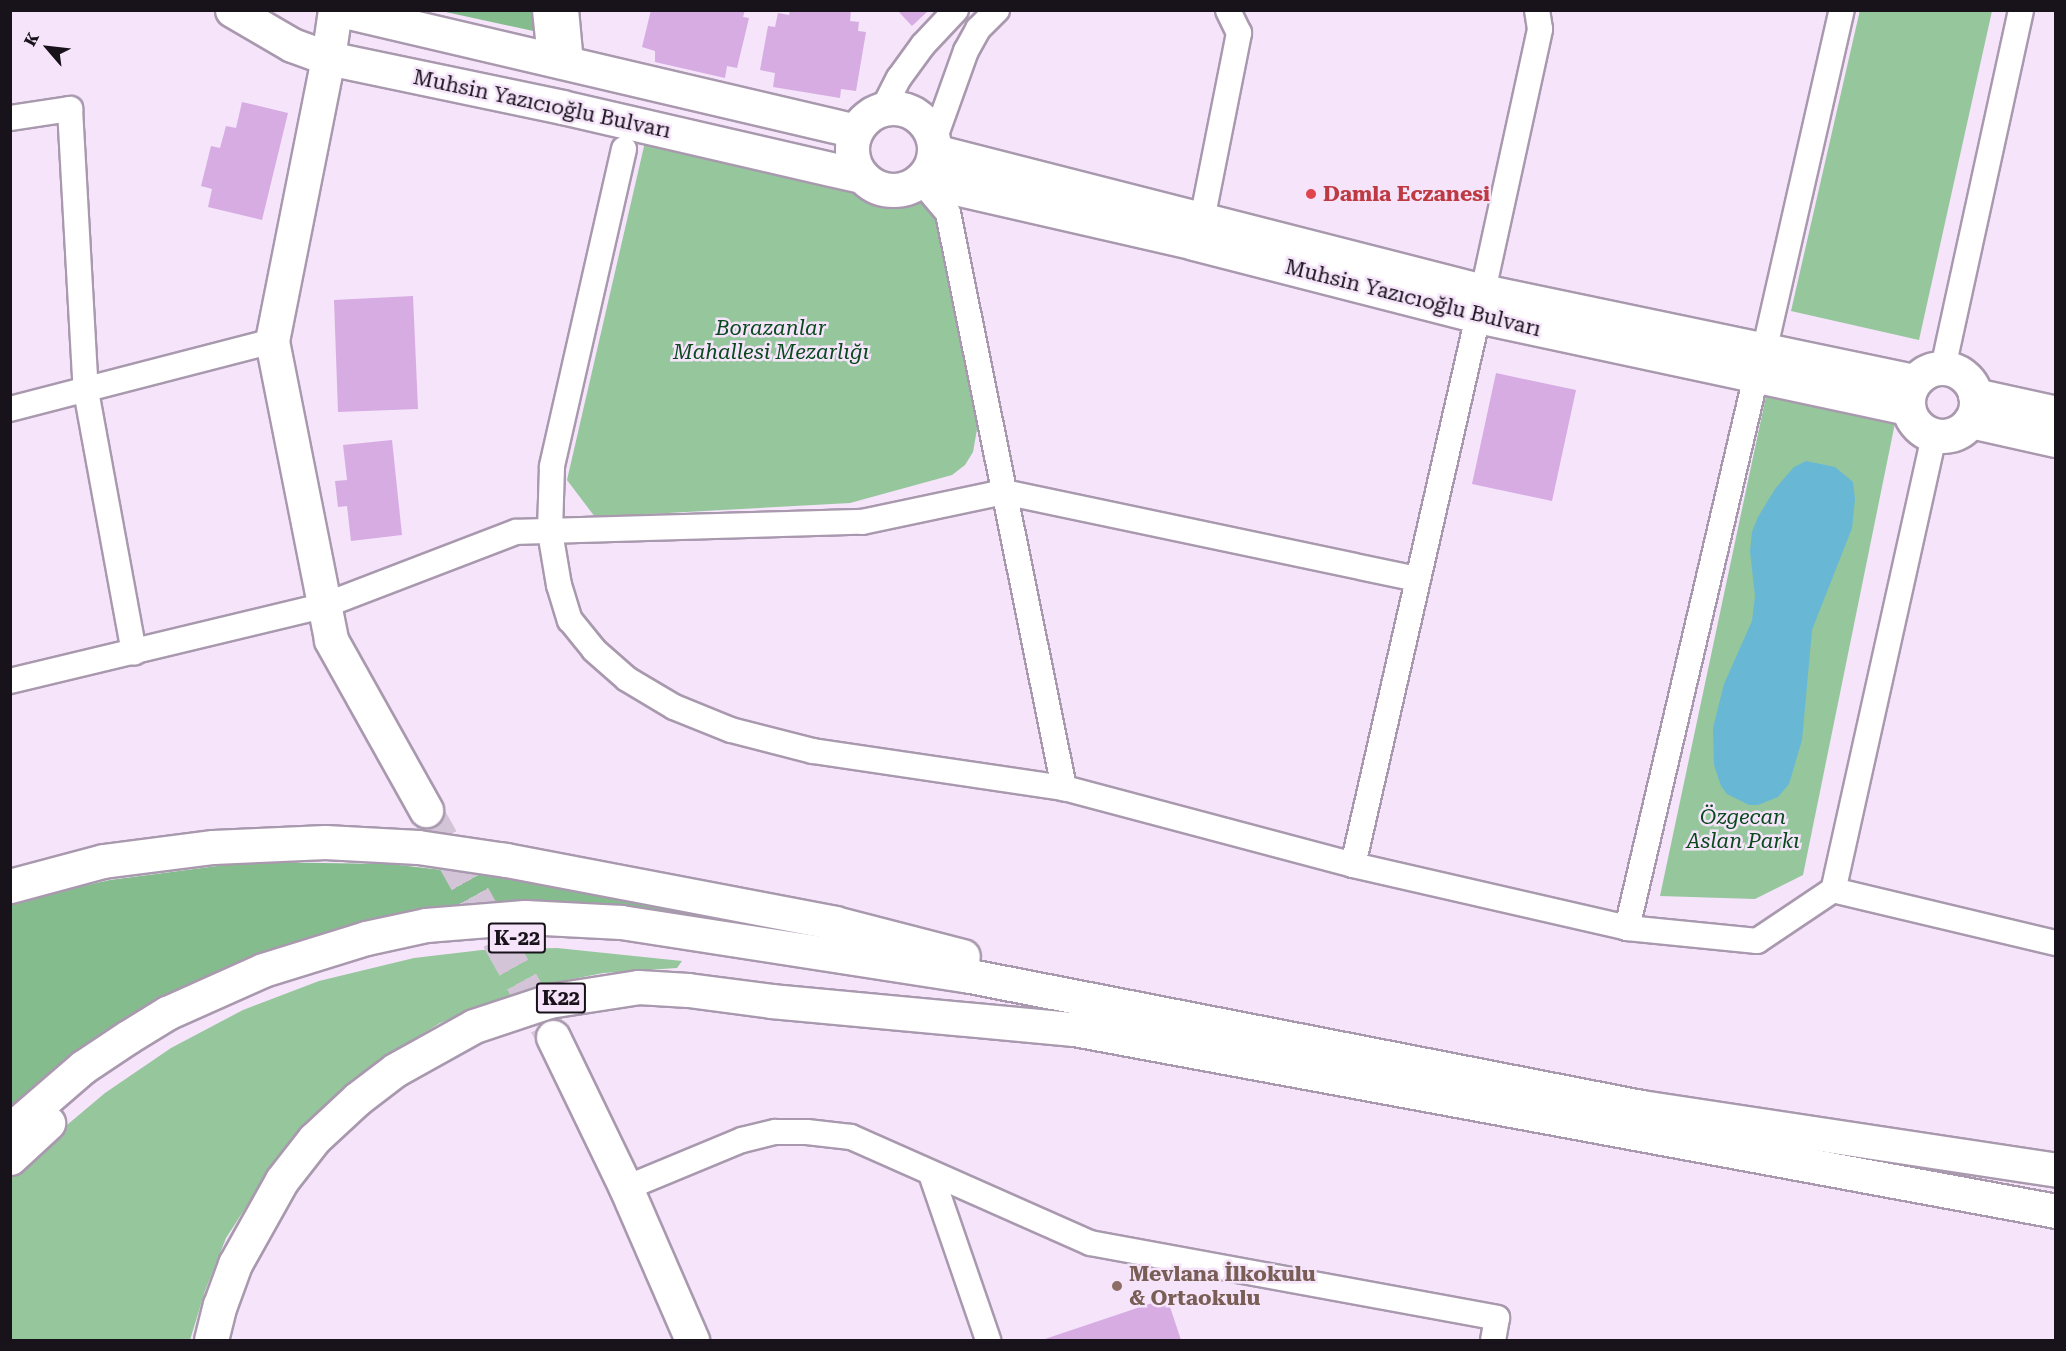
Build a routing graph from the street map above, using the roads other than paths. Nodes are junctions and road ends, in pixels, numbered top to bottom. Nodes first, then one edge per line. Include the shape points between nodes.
1 (232, 10) edge
2 (335, 10) edge
3 (340, 10) edge
4 (545, 10) edge
5 (566, 10) edge
6 (956, 10) edge
7 (997, 10) edge
8 (1228, 10) edge
9 (1537, 10) edge
10 (1842, 10) edge
11 (2021, 10) edge
12 (328, 58) junction
13 (560, 60) junction
14 (883, 109) junction
15 (10, 118) edge
16 (856, 131) junction
17 (934, 147) junction
18 (624, 149) dead end
19 (862, 176) junction
20 (920, 180) junction
21 (1202, 220) junction
22 (1480, 304) junction
23 (272, 341) junction
24 (1760, 364) junction
25 (1944, 368) junction
26 (86, 391) junction
27 (1911, 395) junction
28 (1973, 408) junction
29 (10, 410) edge
30 (2055, 413) edge
31 (1934, 436) junction
32 (2055, 440) edge
33 (1004, 492) junction
34 (550, 532) junction
35 (1417, 579) junction
36 (323, 606) junction
37 (134, 653) junction
38 (10, 681) edge
39 (1064, 788) junction
40 (426, 810) tunnel mouth
41 (1353, 865) junction
42 (10, 886) edge
43 (1833, 890) junction
44 (1627, 928) junction
45 (2055, 943) edge
46 (1051, 991) junction
47 (1074, 1029) junction
48 (553, 1037) tunnel mouth
49 (10, 1130) edge
50 (10, 1158) edge
51 (2055, 1170) edge
52 (931, 1174) junction
53 (626, 1188) junction
54 (2055, 1211) edge
55 (211, 1341) edge
56 (692, 1341) edge
57 (988, 1341) edge
58 (1493, 1341) edge

1 - 12 main road, Muhsin Yazıcıoğlu Bulvarı via 292,45
2 - 12 main road
3 - 13 main road, Muhsin Yazıcıoğlu Bulvarı
4 - 13 street
5 - 13 street
6 - 14 street via 911,61
7 - 17 street via 978,29 966,51
8 - 21 street via 1239,33
9 - 22 street via 1540,29
10 - 24 street
11 - 25 street
12 - 19 main road, Muhsin Yazıcıoğlu Bulvarı
12 - 23 main road
13 - 16 main road, Muhsin Yazıcıoğlu Bulvarı
14 - 16 main road via 867,117
14 - 17 main road via 916,115 930,132
15 - 26 street via 70,109
16 - 19 main road via 852,154
17 - 20 main road via 930,167
17 - 21 main road
18 - 34 street via 552,467
19 - 20 main road via 872,184 896,190
20 - 22 main road, Muhsin Yazıcıoğlu Bulvarı
20 - 33 street via 948,213
21 - 22 main road
22 - 24 main road, Muhsin Yazıcıoğlu Bulvarı
22 - 35 street
23 - 26 street
23 - 36 main road
24 - 27 main road, Muhsin Yazıcıoğlu Bulvarı
24 - 44 street
25 - 27 main road via 1932,369
25 - 28 main road via 1964,376
26 - 29 street
26 - 37 street
27 - 31 main road via 1914,424
28 - 30 main road
28 - 31 main road via 1956,433
28 - 32 main road
31 - 43 street
33 - 34 street via 862,522
33 - 35 street
33 - 39 street
34 - 36 street via 516,532
34 - 39 street via 570,620 594,650 627,679 674,707 732,730 813,751
35 - 41 street
36 - 37 street
36 - 40 main road via 331,640
37 - 38 street
39 - 41 street
41 - 44 street
42 - 46 main road via 103,861 213,848 325,842 418,847 835,923 974,958
43 - 44 street via 1757,941
43 - 45 street
46 - 49 main road, K-22 via 621,922 525,917 426,925 366,938 263,970 167,1013 83,1067
46 - 51 main road via 1641,1107
47 - 50 main road, K-22 via 997,1004 700,953 577,940 460,940 365,957 305,974 218,1010 101,1078
47 - 54 main road
47 - 55 main road, K22 via 638,987 587,993 515,1010 474,1026 395,1070 314,1139 282,1180 236,1264
48 - 53 main road
52 - 53 street via 851,1137 775,1132 742,1140
52 - 57 street
52 - 58 street via 1090,1243 1497,1318
53 - 56 main road

